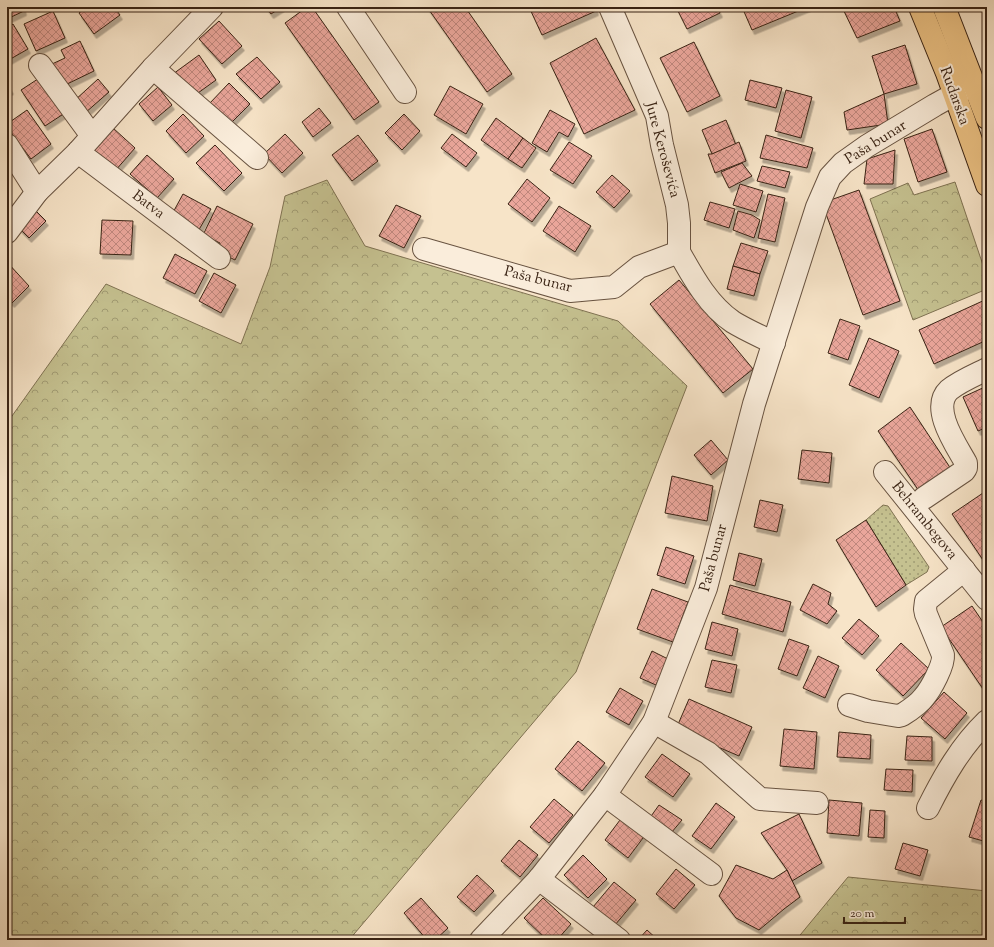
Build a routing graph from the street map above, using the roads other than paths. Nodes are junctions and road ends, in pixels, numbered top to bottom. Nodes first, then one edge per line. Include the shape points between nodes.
1 (212, 7) edge
2 (348, 7) edge
3 (610, 7) edge
4 (920, 7) edge
5 (944, 7) edge
6 (40, 65) dead end
7 (153, 68) junction
8 (973, 84) junction
9 (405, 92) dead end
10 (954, 94) junction
11 (987, 118) edge
12 (85, 144) junction
13 (7, 145) edge
14 (257, 158) dead end
15 (987, 185) edge
16 (37, 192) junction
17 (7, 232) edge
18 (424, 249) dead end
19 (679, 252) junction
20 (219, 258) dead end
21 (774, 343) junction
22 (987, 369) edge
23 (885, 472) dead end
24 (924, 498) dead end
25 (964, 570) junction
26 (987, 599) edge
27 (849, 705) dead end
28 (987, 721) edge
29 (654, 722) junction
30 (605, 795) junction
31 (817, 802) dead end
32 (928, 808) dead end
33 (710, 874) dead end
34 (538, 879) junction
35 (481, 940) edge
36 (619, 940) edge

1 - 7 street
2 - 9 street
3 - 19 street, Jure Keroševića via 657,116 677,205
4 - 10 main road, Rudarska
5 - 8 main road, Rudarska
6 - 12 street, Batva
7 - 12 street
7 - 14 street
8 - 10 street, Paša bunar
8 - 11 main road, Rudarska
10 - 15 main road, Rudarska
10 - 21 street, Paša bunar via 857,152 830,177 817,207
12 - 16 street
12 - 20 street, Batva
13 - 16 street
16 - 17 street
18 - 19 street, Paša bunar via 570,291 614,287 639,267
19 - 21 street via 696,283 719,310 731,321
21 - 29 street, Paša bunar via 754,404 706,588
22 - 24 street, Behrambegova via 951,389 944,398 943,415 966,468
23 - 25 street, Behrambegova
25 - 26 street, Behrambegova
25 - 27 street, Behrambegova via 926,601 926,614 944,660 924,698 898,716
28 - 32 street via 972,736 946,773
29 - 30 street, Paša bunar
29 - 31 street via 708,753 760,799
30 - 33 street
30 - 34 street, Paša bunar
34 - 35 street, Paša bunar
34 - 36 street

